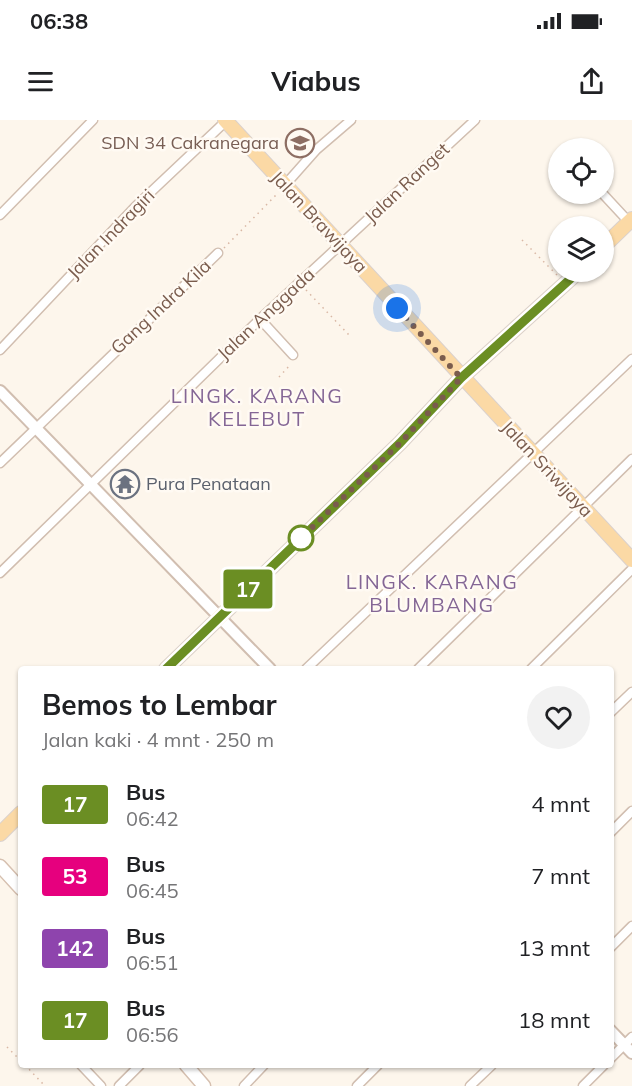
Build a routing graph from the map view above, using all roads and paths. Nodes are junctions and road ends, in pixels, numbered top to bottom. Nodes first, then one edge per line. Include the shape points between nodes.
1 (93, 120) edge
2 (351, 120) edge
3 (475, 120) edge
4 (230, 122) edge
5 (285, 185) junction
6 (613, 204) edge
7 (0, 215) edge
8 (630, 220) edge
9 (614, 236) edge
10 (522, 240) dead end
11 (340, 245) junction
12 (219, 253) joint
13 (299, 283) junction
14 (565, 283) joint
15 (260, 319) junction
16 (350, 336) dead end
17 (0, 350) edge
18 (293, 355) joint
19 (632, 360) edge
20 (279, 377) dead end
21 (461, 378) junction
22 (0, 391) edge
23 (35, 427) junction
24 (534, 452) junction
25 (632, 459) edge
26 (0, 463) edge
27 (90, 483) junction
28 (582, 507) junction
29 (632, 560) edge
30 (632, 569) edge
31 (0, 573) edge
32 (219, 616) junction
33 (169, 666) edge
34 (267, 666) edge
35 (309, 666) edge
36 (421, 666) edge
37 (534, 666) edge
38 (632, 692) edge
39 (614, 709) edge
40 (632, 811) edge
41 (18, 816) edge
42 (614, 829) edge
43 (0, 834) edge
44 (0, 866) edge
45 (18, 886) edge
46 (632, 926) edge
47 (614, 944) edge
48 (614, 1033) edge
49 (629, 1045) edge
50 (7, 1047) dead end
51 (614, 1056) edge
52 (18, 1058) edge
53 (28, 1068) edge
54 (84, 1068) edge
55 (137, 1068) edge
56 (189, 1068) edge
57 (261, 1068) edge
58 (375, 1068) edge
59 (489, 1068) edge
60 (601, 1068) edge
61 (45, 1086) edge
62 (101, 1086) edge
63 (119, 1086) edge
64 (204, 1086) edge
65 (244, 1086) edge
66 (357, 1086) edge
67 (470, 1086) edge
68 (583, 1086) edge

1 - 7 street
2 - 5 street via 316,150
3 - 11 street, Jalan Ranget
4 - 5 main road, Jalan Brawijaya
4 - 17 street, Jalan Indragiri via 135,207
5 - 11 main road, Jalan Brawijaya
5 - 12 path, Gang Indra Kila
6 - 8 street
8 - 9 main road
10 - 14 path
11 - 13 street, Jalan Anggada
11 - 21 main road, Jalan Brawijaya
12 - 23 street, Gang Indra Kila
13 - 15 street, Jalan Anggada
13 - 16 path
14 - 21 main road
15 - 18 street
15 - 27 street, Jalan Anggada
18 - 20 path via 293,362
19 - 24 street
21 - 24 main road, Jalan Sriwijaya
21 - 32 main road via 400,443
22 - 23 street
23 - 26 street, Gang Indra Kila
23 - 27 street
24 - 28 main road, Jalan Sriwijaya
24 - 35 street
25 - 28 street
27 - 31 street, Jalan Anggada
27 - 32 street
28 - 29 main road, Jalan Sriwijaya
28 - 36 street
30 - 37 street
32 - 33 main road
32 - 34 street
38 - 39 street
40 - 42 street
41 - 43 main road
44 - 45 main road
46 - 47 street
48 - 49 street
49 - 51 street
50 - 52 path
53 - 61 path
54 - 62 street
55 - 63 street
56 - 64 main road
57 - 65 street
58 - 66 street
59 - 67 street
60 - 68 street

